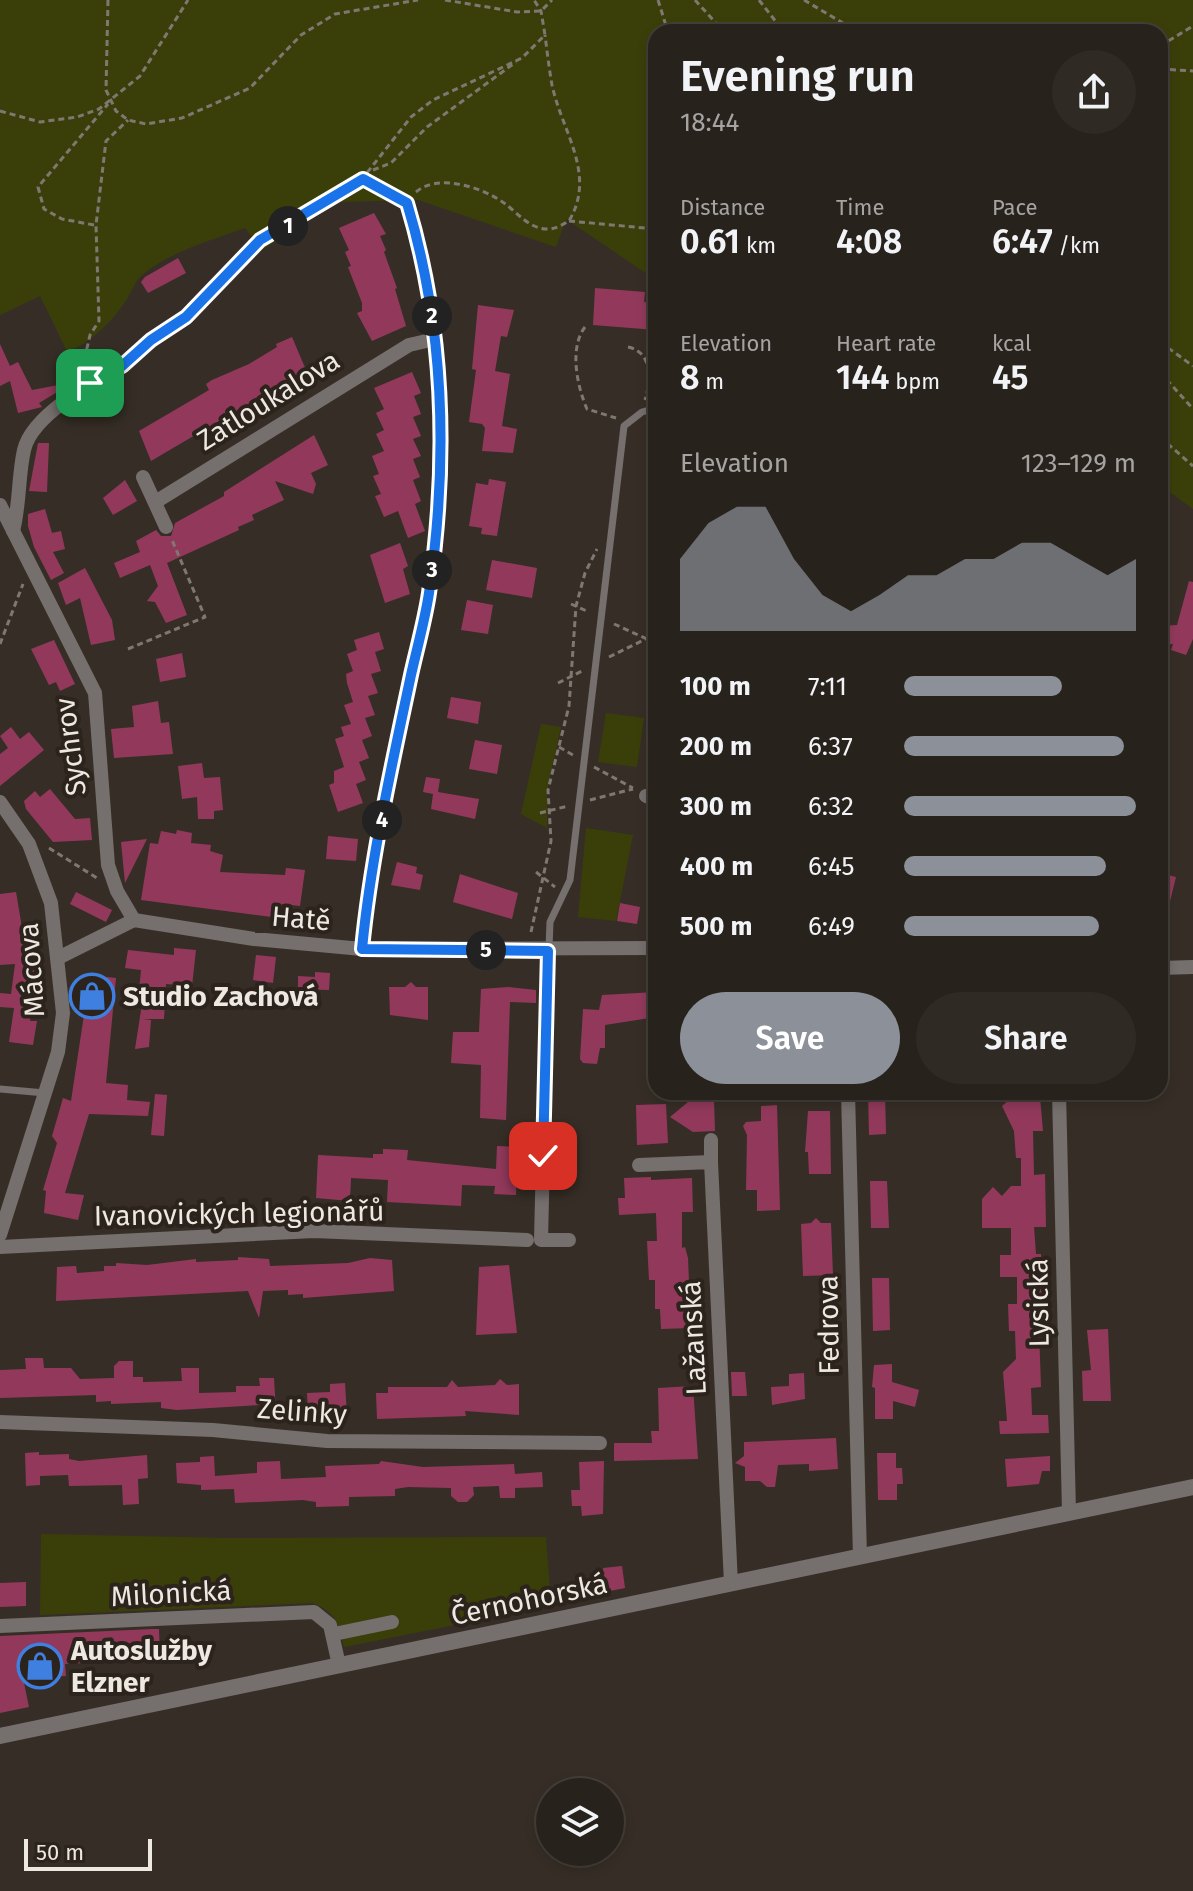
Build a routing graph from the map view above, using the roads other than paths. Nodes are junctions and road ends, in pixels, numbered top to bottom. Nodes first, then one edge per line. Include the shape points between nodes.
1 (407, 203) road end
2 (435, 339) junction
3 (122, 366) road end
4 (648, 410) edge
5 (143, 477) dead end
6 (157, 501) junction
7 (0, 505) edge
8 (166, 527) road end
9 (13, 531) junction
10 (0, 802) edge
11 (134, 920) junction
12 (648, 948) edge
13 (362, 949) junction
14 (548, 951) junction
15 (60, 957) junction
16 (1193, 967) edge
17 (1168, 968) edge
18 (0, 1089) edge
19 (45, 1093) junction
20 (848, 1100) edge
21 (1059, 1100) edge
22 (711, 1140) dead end
23 (711, 1162) junction
24 (639, 1165) dead end
25 (0, 1235) edge
26 (527, 1240) dead end
27 (569, 1240) dead end
28 (0, 1247) edge
29 (0, 1422) edge
30 (600, 1443) dead end
31 (1193, 1487) edge
32 (1069, 1512) junction
33 (860, 1557) junction
34 (731, 1584) junction
35 (392, 1622) dead end
36 (0, 1626) edge
37 (334, 1634) junction
38 (339, 1665) junction
39 (0, 1736) edge

1 - 2 street
2 - 6 street, Zatloukalova via 395,353
2 - 13 street via 440,376 438,517
3 - 9 street via 90,383 33,430 24,448
4 - 14 lane via 624,426 570,880 550,922
5 - 6 street
6 - 8 street
7 - 9 street, Sychrov
9 - 11 street, Sychrov via 95,693 108,865
10 - 15 street, Mácova via 29,844 51,903
11 - 13 street, Hatě
11 - 15 street
12 - 14 street, Hatě
13 - 14 street, Hatě
14 - 27 street via 541,1240
15 - 19 street, Mácova via 63,1013
16 - 17 street
18 - 19 lane
19 - 25 street, Mácova
20 - 33 street, Fedrova
21 - 32 street, Lysická
22 - 23 street, Lažanská
23 - 24 street
23 - 34 street, Lažanská
26 - 28 street, Ivanovických legionářů via 310,1231
29 - 30 street, Zelinky via 213,1430 327,1441
31 - 32 street, Černohorská
32 - 33 street, Černohorská
33 - 34 street, Černohorská
34 - 38 street, Černohorská
35 - 37 street
36 - 37 street, Milonická via 314,1612
37 - 38 street
38 - 39 street, Černohorská

